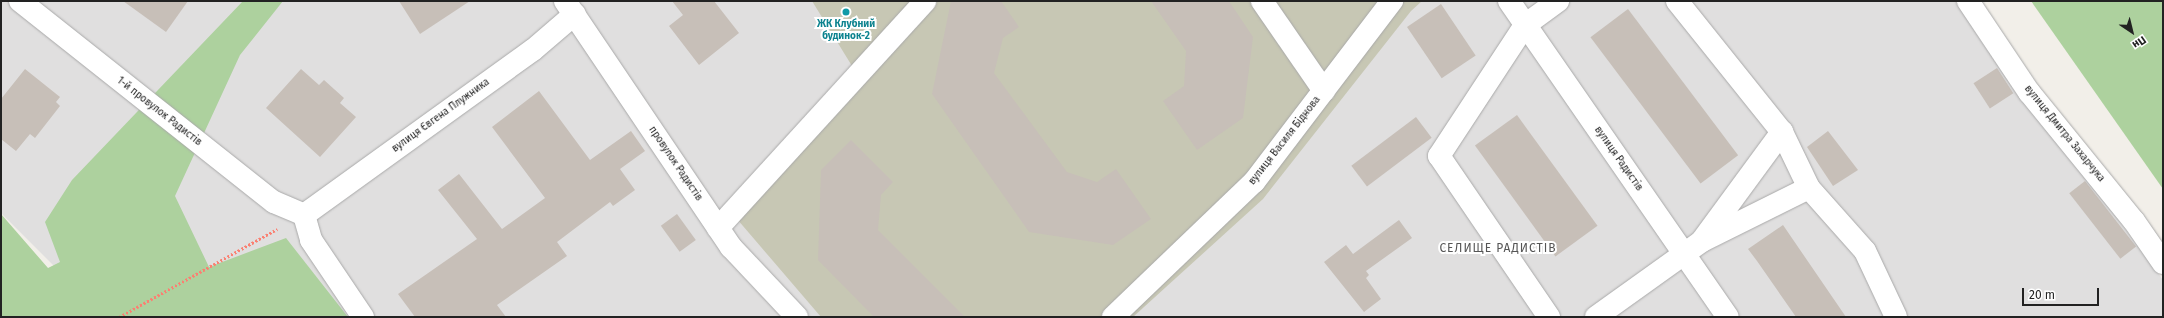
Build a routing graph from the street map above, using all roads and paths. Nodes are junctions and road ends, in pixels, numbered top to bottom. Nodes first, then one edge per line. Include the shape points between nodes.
1 (20, 1) edge
2 (926, 1) edge
3 (1262, 1) edge
4 (1392, 1) edge
5 (1508, 1) edge
6 (1558, 1) edge
7 (1677, 1) edge
8 (1968, 1) edge
9 (570, 8) edge
10 (1526, 25) junction
11 (1324, 91) junction
12 (1782, 132) junction
13 (1809, 188) junction
14 (304, 215) junction
15 (718, 228) junction
16 (1702, 241) junction
17 (1684, 254) junction
18 (2163, 263) edge
19 (119, 317) edge
20 (363, 317) edge
21 (797, 317) edge
22 (1113, 317) edge
23 (1549, 317) edge
24 (1596, 317) edge
25 (1728, 317) edge
26 (1896, 317) edge

1 - 14 street, 1-й провулок Радистів via 274,202
2 - 15 street
3 - 11 street
4 - 11 street, вулиця Василя Біднова
5 - 10 street, вулиця Радистів
6 - 10 street
7 - 12 street
8 - 18 street, вулиця Дмитра Захарчука via 2029,92 2134,220
9 - 14 street, вулиця Євгена Плужника via 533,50
9 - 15 street, провулок Радистів
10 - 17 street, вулиця Радистів
10 - 23 street via 1439,156
11 - 22 street, вулиця Василя Біднова via 1254,182
12 - 13 street
12 - 16 street
13 - 16 street
13 - 26 street via 1865,251
14 - 19 path
14 - 20 street via 311,240
15 - 21 street, провулок Радистів via 731,247
16 - 17 street
17 - 24 street
17 - 25 street, вулиця Радистів

